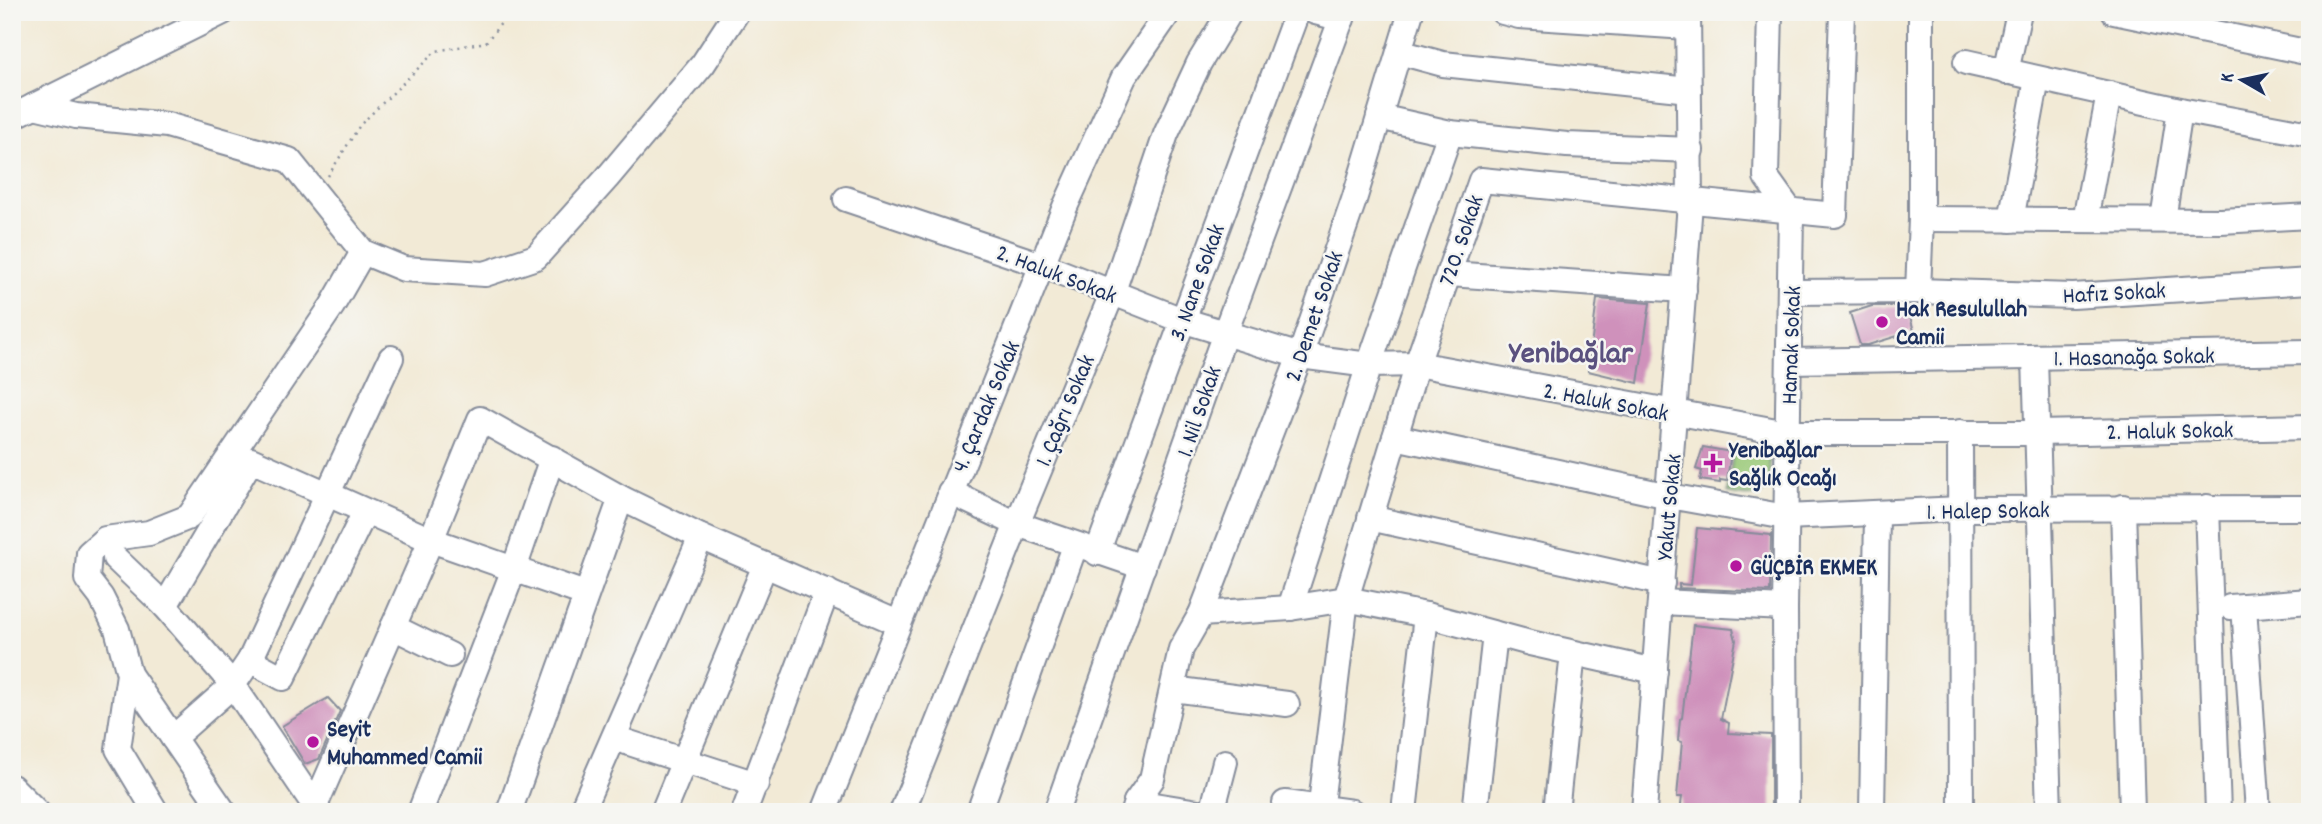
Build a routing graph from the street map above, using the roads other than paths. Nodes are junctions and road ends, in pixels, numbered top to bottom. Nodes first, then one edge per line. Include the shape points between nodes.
1 (223, 12) edge
2 (737, 12) edge
3 (1169, 12) edge
4 (1230, 12) edge
5 (1297, 12) edge
6 (1315, 12) edge
7 (1411, 12) edge
8 (1503, 12) edge
9 (1770, 12) edge
10 (1842, 12) edge
11 (1922, 12) edge
12 (2019, 12) edge
13 (2114, 12) edge
14 (1343, 15) edge
15 (1616, 17) edge
16 (1687, 20) edge
17 (1399, 52) junction
18 (2310, 53) edge
19 (1966, 62) dead end
20 (2006, 72) junction
21 (2037, 79) junction
22 (1689, 90) junction
23 (2109, 94) junction
24 (34, 106) junction
25 (2180, 110) junction
26 (12, 117) edge
27 (1379, 117) junction
28 (1450, 133) junction
29 (2310, 134) edge
30 (1691, 150) junction
31 (846, 199) dead end
32 (1690, 203) junction
33 (1791, 212) junction
34 (2310, 216) edge
35 (1921, 219) junction
36 (2011, 220) junction
37 (2085, 220) junction
38 (2162, 220) junction
39 (363, 252) junction
40 (1042, 265) junction
41 (1449, 274) junction
42 (2310, 281) edge
43 (1684, 290) junction
44 (1918, 291) junction
45 (1792, 292) junction
46 (1112, 294) junction
47 (1182, 320) junction
48 (1225, 333) junction
49 (2310, 352) edge
50 (1300, 356) junction
51 (391, 358) dead end
52 (2035, 358) junction
53 (1790, 361) junction
54 (1417, 364) junction
55 (1369, 365) junction
56 (1676, 414) junction
57 (2310, 426) edge
58 (1960, 432) junction
59 (1787, 433) junction
60 (2038, 433) junction
61 (1395, 437) junction
62 (552, 458) junction
63 (950, 492) junction
64 (327, 495) junction
65 (1669, 496) junction
66 (621, 498) junction
67 (2123, 507) junction
68 (2207, 507) junction
69 (2040, 508) junction
70 (2310, 508) edge
71 (1960, 509) junction
72 (365, 512) junction
73 (1877, 514) junction
74 (1786, 517) junction
75 (1370, 518) junction
76 (1017, 524) junction
77 (701, 537) junction
78 (431, 540) junction
79 (1086, 549) junction
80 (115, 558) dead end
81 (765, 565) junction
82 (1143, 567) junction
83 (514, 569) junction
84 (827, 591) junction
85 (1661, 592) junction
86 (585, 594) junction
87 (1346, 599) junction
88 (2310, 601) edge
89 (165, 606) junction
90 (2244, 606) junction
91 (1290, 608) junction
92 (1785, 608) junction
93 (2211, 608) junction
94 (1200, 614) junction
95 (1426, 615) junction
96 (898, 623) junction
97 (393, 627) junction
98 (1494, 634) junction
99 (1573, 653) junction
100 (450, 655) dead end
101 (250, 660) junction
102 (1655, 671) junction
103 (129, 674) junction
104 (233, 685) junction
105 (1173, 689) junction
106 (1287, 704) dead end
107 (173, 738) junction
108 (614, 738) junction
109 (684, 761) junction
110 (1225, 762) dead end
111 (755, 784) junction
112 (12, 787) edge
113 (1134, 807) edge
114 (1284, 808) edge
115 (317, 809) edge
116 (1321, 810) edge
117 (37, 812) edge
118 (156, 812) edge
119 (224, 812) edge
120 (420, 812) edge
121 (509, 812) edge
122 (581, 812) edge
123 (663, 812) edge
124 (744, 812) edge
125 (824, 812) edge
126 (902, 812) edge
127 (979, 812) edge
128 (1056, 812) edge
129 (1198, 812) edge
130 (1212, 812) edge
131 (1352, 812) edge
132 (1404, 812) edge
133 (1475, 812) edge
134 (1556, 812) edge
135 (1644, 812) edge
136 (1786, 812) edge
137 (1872, 812) edge
138 (1961, 812) edge
139 (2049, 812) edge
140 (2132, 812) edge
141 (2218, 812) edge
142 (2258, 812) edge

1 - 24 street
2 - 39 street via 703,64 536,257 485,274 404,270
3 - 40 street, 4. Çardak Sokak via 1124,77
4 - 46 street, 1. Çağrı Sokak via 1199,63 1166,134
5 - 47 street, 3. Nane Sokak
6 - 14 street
7 - 17 street, 2. Demet Sokak
8 - 15 street
9 - 33 street via 1766,177
10 - 33 street, 720. Sokak via 1835,215
11 - 35 street
12 - 20 street
13 - 18 street
14 - 48 street, 1. Nil Sokak
15 - 16 street
16 - 22 street, Yakut Sokak
17 - 22 street via 1443,64
17 - 27 street, 2. Demet Sokak
19 - 20 street
20 - 21 street
21 - 23 street
21 - 36 street
22 - 30 street, Yakut Sokak
23 - 25 street
23 - 37 street
24 - 26 street
24 - 39 street via 76,116 167,125 289,160
25 - 29 street
25 - 38 street
27 - 28 street
27 - 50 street, 2. Demet Sokak
28 - 30 street via 1567,145
28 - 55 street
30 - 32 street, Yakut Sokak
31 - 40 street, 2. Haluk Sokak
32 - 33 street, 720. Sokak
32 - 41 street, 720. Sokak via 1481,180
32 - 43 street, Yakut Sokak
33 - 45 street, Hamak Sokak
34 - 38 street
35 - 36 street
35 - 44 street
36 - 37 street
37 - 38 street
39 - 103 street via 332,306 189,517 149,533 105,539 89,553 87,579 117,629
40 - 46 street, 2. Haluk Sokak
40 - 63 street, 4. Çardak Sokak
41 - 43 street
41 - 54 street, 720. Sokak
42 - 44 street, Hafız Sokak via 2073,296
43 - 56 street, Yakut Sokak
44 - 45 street, Hafız Sokak
45 - 53 street, Hamak Sokak
46 - 47 street, 2. Haluk Sokak
46 - 76 street, 1. Çağrı Sokak
47 - 48 street, 2. Haluk Sokak
47 - 79 street, 3. Nane Sokak
48 - 50 street, 2. Haluk Sokak
48 - 82 street, 1. Nil Sokak
49 - 52 street, 1. Hasanağa Sokak
50 - 55 street, 2. Haluk Sokak
50 - 94 street, 2. Demet Sokak
51 - 64 street
52 - 53 street, 1. Hasanağa Sokak
52 - 60 street
53 - 59 street, Hamak Sokak
54 - 55 street, 2. Haluk Sokak
54 - 56 street, 2. Haluk Sokak
54 - 61 street, 720. Sokak
55 - 91 street
56 - 59 street, 2. Haluk Sokak
56 - 65 street, Yakut Sokak
57 - 60 street, 2. Haluk Sokak
58 - 59 street, 2. Haluk Sokak
58 - 60 street, 2. Haluk Sokak
58 - 71 street
59 - 74 street, Hamak Sokak
60 - 69 street
61 - 65 street, 1. Halep Sokak
61 - 75 street, 720. Sokak
62 - 66 street
62 - 78 street via 480,419
62 - 83 street
63 - 76 street
63 - 96 street, 4. Çardak Sokak
64 - 72 street
64 - 89 street via 251,460
64 - 101 street
65 - 74 street, 1. Halep Sokak
65 - 85 street, Yakut Sokak
66 - 77 street
66 - 86 street
67 - 68 street, 1. Halep Sokak
67 - 69 street, 1. Halep Sokak
67 - 140 street
68 - 70 street, 1. Halep Sokak
68 - 93 street
69 - 71 street, 1. Halep Sokak
69 - 139 street
71 - 73 street, 1. Halep Sokak
71 - 138 street
72 - 78 street
72 - 101 street via 283,678
73 - 74 street, 1. Halep Sokak
73 - 137 street
74 - 92 street, Hamak Sokak
75 - 85 street
75 - 87 street, 720. Sokak
76 - 79 street
76 - 126 street, 1. Çağrı Sokak
77 - 81 street
77 - 108 street
78 - 83 street
78 - 97 street
79 - 82 street
79 - 127 street, 3. Nane Sokak
80 - 89 street
81 - 84 street
81 - 109 street
82 - 128 street, 1. Nil Sokak
83 - 86 street
83 - 120 street
84 - 96 street
84 - 111 street
85 - 92 street
85 - 102 street, Yakut Sokak
86 - 121 street
87 - 91 street
87 - 95 street
87 - 116 street, 720. Sokak
88 - 90 street
89 - 104 street
90 - 93 street
90 - 142 street
91 - 94 street
92 - 136 street, Hamak Sokak
93 - 141 street
94 - 105 street, 2. Demet Sokak via 1181,649
95 - 98 street
95 - 132 street
96 - 125 street, 4. Çardak Sokak
97 - 100 street
97 - 115 street
98 - 99 street
98 - 133 street
99 - 102 street
99 - 134 street
101 - 104 street
102 - 135 street, Yakut Sokak
103 - 107 street
103 - 118 street via 118,749
104 - 107 street
104 - 115 street
105 - 106 street
105 - 113 street, 2. Demet Sokak via 1152,779
107 - 119 street
108 - 109 street
108 - 122 street
109 - 111 street
109 - 123 street
110 - 130 street
111 - 124 street
112 - 117 street
113 - 129 street
114 - 116 street
116 - 131 street

